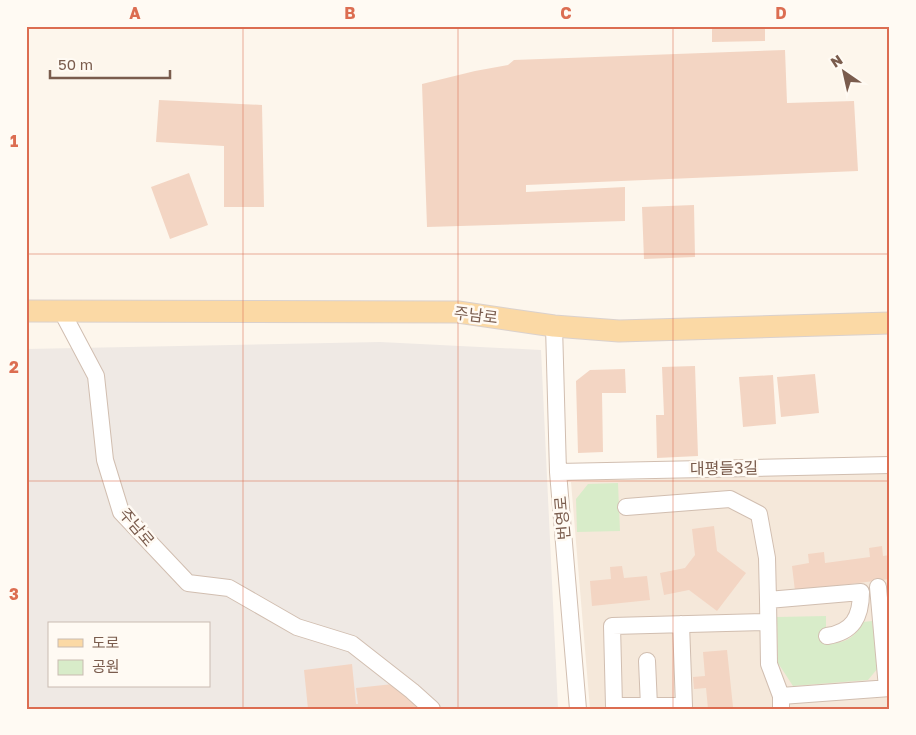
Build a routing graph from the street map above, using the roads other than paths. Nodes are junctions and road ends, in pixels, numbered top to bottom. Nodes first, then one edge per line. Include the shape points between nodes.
1 (26, 310) edge
2 (61, 310) junction
3 (890, 323) edge
4 (554, 326) junction
5 (890, 465) edge
6 (558, 472) junction
7 (626, 506) dead end
8 (878, 587) dead end
9 (768, 600) junction
10 (768, 622) junction
11 (681, 624) junction
12 (827, 636) dead end
13 (647, 661) dead end
14 (888, 688) edge
15 (781, 703) edge
16 (649, 706) junction
17 (432, 709) edge
18 (578, 709) edge

1 - 2 main road, 주남로
2 - 4 main road, 주남로 via 458,312
2 - 17 street, 주남로 via 96,376 105,460 121,512 127,519 188,583 229,588 297,627 352,644
3 - 4 main road, 주남로 via 619,331
4 - 6 street, 번영로
5 - 6 street, 대평들3길
6 - 18 street, 번영로
7 - 9 street via 730,499 759,514 767,558
8 - 14 street
9 - 10 street
9 - 12 street via 860,592 857,618 839,635
10 - 11 street
10 - 15 street via 769,664
11 - 16 street via 684,706
11 - 16 street via 612,626 614,706
13 - 16 street
14 - 15 street

